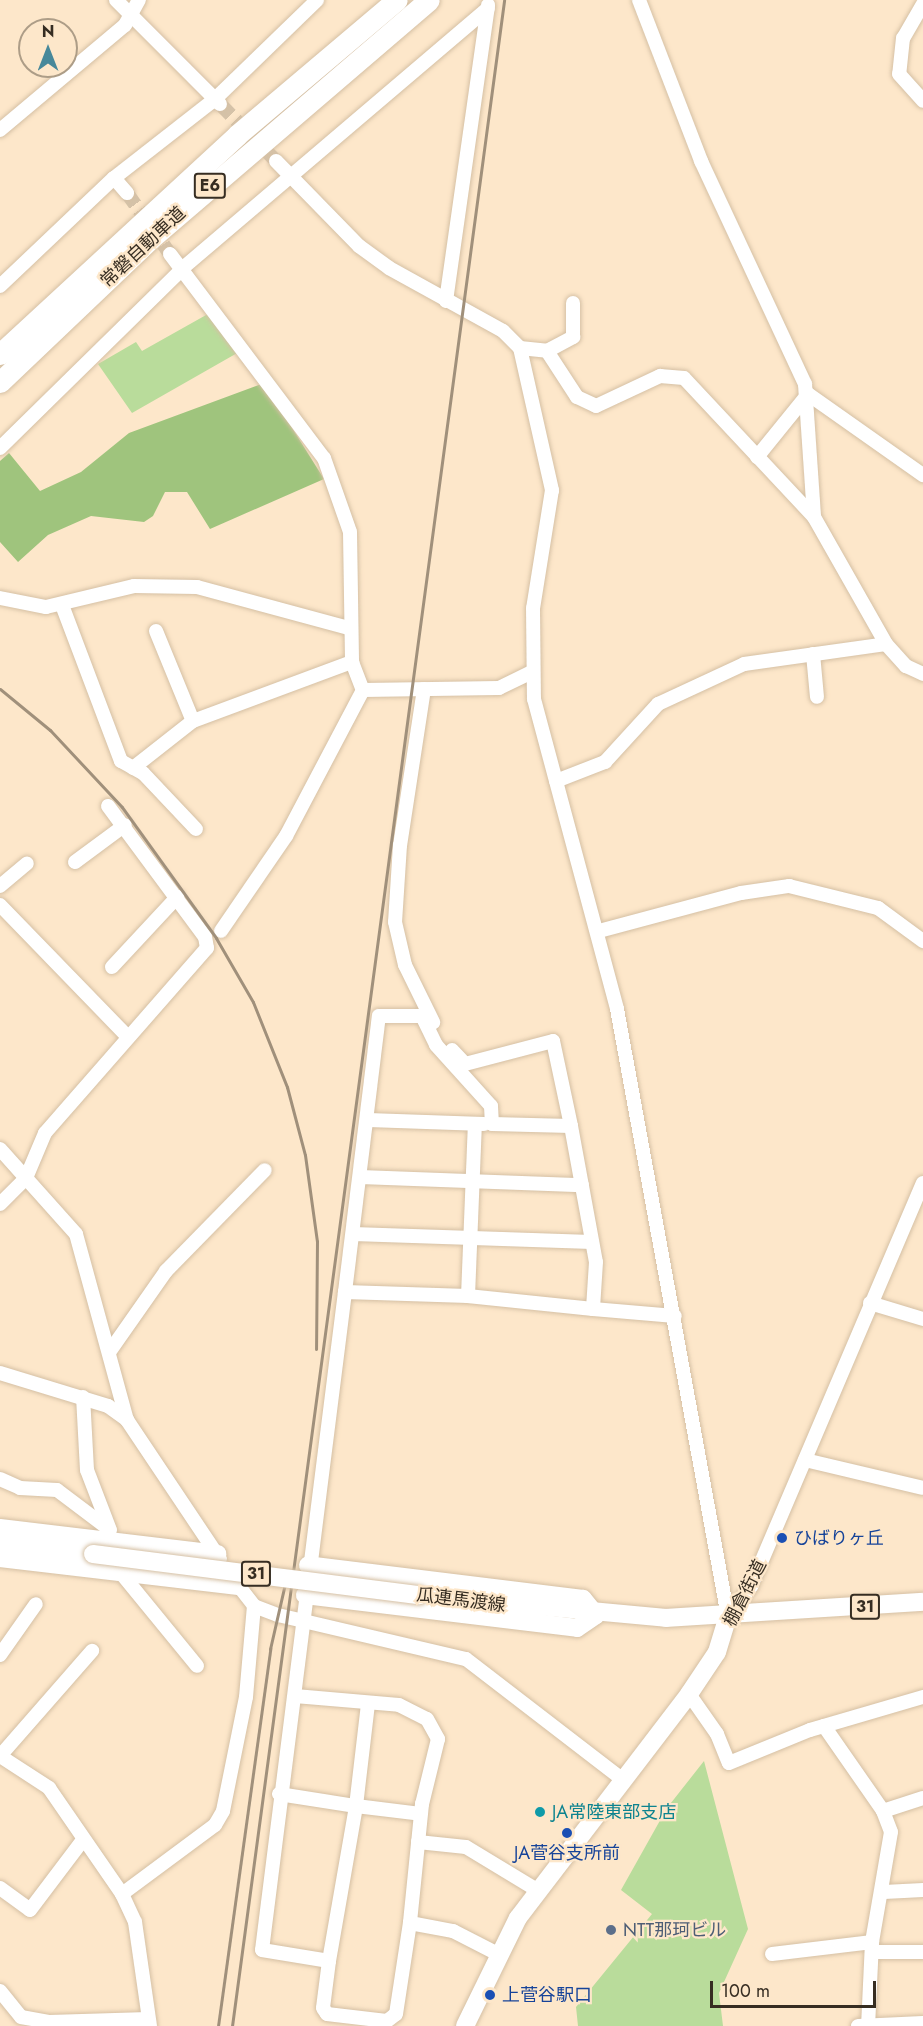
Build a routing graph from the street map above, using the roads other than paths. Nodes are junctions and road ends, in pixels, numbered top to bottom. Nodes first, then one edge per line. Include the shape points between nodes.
1 (116, 0) edge
2 (139, 0) edge
3 (317, 0) edge
4 (397, 0) edge
5 (429, 0) edge
6 (639, 0) edge
7 (489, 4) edge
8 (923, 4) edge
9 (132, 15) junction
10 (923, 100) edge
11 (218, 102) junction
12 (0, 130) edge
13 (276, 161) tunnel mouth
14 (289, 175) junction
15 (114, 178) junction
16 (127, 193) tunnel mouth
17 (170, 254) tunnel mouth
18 (184, 267) junction
19 (0, 286) edge
20 (446, 301) junction
21 (573, 303) dead end
22 (520, 348) junction
23 (548, 351) junction
24 (0, 354) edge
25 (0, 382) edge
26 (808, 394) junction
27 (0, 448) edge
28 (757, 457) junction
29 (923, 475) edge
30 (814, 517) junction
31 (0, 598) edge
32 (62, 605) junction
33 (349, 628) junction
34 (156, 631) dead end
35 (886, 644) junction
36 (813, 654) junction
37 (351, 662) junction
38 (530, 673) junction
39 (923, 674) edge
40 (424, 689) junction
41 (363, 690) junction
42 (817, 697) dead end
43 (193, 721) junction
44 (133, 768) junction
45 (556, 781) junction
46 (108, 806) dead end
47 (125, 825) junction
48 (196, 828) dead end
49 (75, 862) dead end
50 (27, 863) dead end
51 (0, 886) edge
52 (177, 897) junction
53 (0, 905) edge
54 (221, 931) dead end
55 (599, 931) junction
56 (923, 941) edge
57 (112, 967) dead end
58 (128, 1037) junction
59 (368, 1120) junction
60 (475, 1124) junction
61 (492, 1125) junction
62 (571, 1126) junction
63 (0, 1149) edge
64 (265, 1170) dead end
65 (26, 1178) junction
66 (360, 1178) junction
67 (472, 1181) junction
68 (582, 1185) junction
69 (923, 1185) edge
70 (0, 1204) edge
71 (353, 1234) junction
72 (470, 1237) junction
73 (592, 1242) junction
74 (345, 1292) junction
75 (468, 1296) junction
76 (870, 1303) junction
77 (593, 1309) junction
78 (675, 1316) junction
79 (923, 1319) edge
80 (110, 1351) junction
81 (0, 1373) edge
82 (83, 1397) junction
83 (127, 1420) junction
84 (804, 1460) junction
85 (0, 1479) edge
86 (923, 1488) edge
87 (0, 1528) edge
88 (115, 1536) junction
89 (0, 1542) edge
90 (217, 1554) junction
91 (0, 1558) edge
92 (308, 1565) junction
93 (121, 1573) junction
94 (238, 1586) junction
95 (305, 1595) junction
96 (923, 1602) edge
97 (36, 1604) dead end
98 (254, 1606) junction
99 (596, 1615) junction
100 (728, 1617) junction
101 (308, 1620) junction
102 (92, 1651) dead end
103 (0, 1655) edge
104 (197, 1666) dead end
105 (689, 1694) junction
106 (295, 1696) junction
107 (923, 1697) edge
108 (368, 1704) junction
109 (824, 1726) junction
110 (0, 1756) edge
111 (623, 1780) junction
112 (279, 1794) junction
113 (923, 1798) edge
114 (356, 1806) junction
115 (883, 1811) junction
116 (421, 1814) junction
117 (83, 1840) junction
118 (418, 1842) junction
119 (0, 1888) edge
120 (537, 1890) junction
121 (923, 1890) edge
122 (884, 1892) junction
123 (122, 1894) junction
124 (410, 1923) junction
125 (872, 1947) junction
126 (923, 1952) edge
127 (498, 1954) junction
128 (772, 1954) dead end
129 (329, 1961) junction
130 (0, 1990) edge
131 (149, 2023) edge
132 (923, 2023) edge
133 (50, 2024) edge
134 (865, 2025) edge
135 (465, 2026) edge

1 - 9 street
2 - 9 street
3 - 11 street
4 - 24 highway, 常磐自動車道 / E6 via 237,135
5 - 25 highway, 常磐自動車道 / E6 via 150,239
6 - 26 street via 701,161
7 - 14 street
7 - 20 street
8 - 10 street via 903,38 899,74
9 - 11 street
9 - 12 street
11 - 15 street
13 - 14 street
14 - 18 street
14 - 20 street via 359,246
15 - 16 street
15 - 19 street
17 - 18 street
18 - 27 street
18 - 33 street via 324,458 350,532
20 - 22 street via 503,331
21 - 23 street via 573,337
22 - 23 street
22 - 38 street via 552,490 533,608
23 - 28 street via 577,397 596,406 660,376 684,378
26 - 28 street
26 - 29 street
26 - 30 street
28 - 30 street
30 - 35 street
31 - 32 street
32 - 33 street via 134,586 197,587
32 - 44 street via 121,761
33 - 37 street
34 - 43 street
35 - 36 street
35 - 39 street via 906,666
36 - 42 street
36 - 45 street via 744,664 680,691 658,704 605,762
37 - 41 street
37 - 43 street
38 - 40 street via 499,688
38 - 45 street
40 - 41 street
40 - 62 street via 396,909 405,965 444,1042 465,1064 553,1041
41 - 54 street via 286,837
43 - 44 street
44 - 48 street
45 - 55 street
46 - 47 street
47 - 49 street
47 - 52 street
50 - 51 street
52 - 57 street
52 - 58 street via 207,948
53 - 58 street
55 - 56 street via 741,893 789,886 878,908
55 - 78 street
58 - 65 street via 45,1133
59 - 60 street
59 - 61 street via 379,1016 423,1016 436,1045 491,1106
59 - 66 street
60 - 61 street
60 - 67 street
61 - 62 street
62 - 68 street
63 - 65 street
64 - 80 street via 166,1271
65 - 70 street
65 - 80 street via 76,1234
66 - 67 street
66 - 71 street
67 - 68 street
67 - 72 street
68 - 73 street
69 - 76 street, 棚倉街道
71 - 72 street
71 - 74 street
72 - 73 street
72 - 75 street
73 - 77 street
74 - 75 street
74 - 92 street
75 - 77 street
76 - 79 street
76 - 84 street, 棚倉街道
77 - 78 street
78 - 100 street
80 - 83 street
81 - 82 street
82 - 83 street
82 - 88 street via 87,1470
83 - 90 street
84 - 86 street
84 - 100 street, 棚倉街道 via 748,1592
85 - 88 street via 20,1488 57,1490
87 - 88 main road
88 - 90 main road
89 - 99 main road, 瓜連馬渡線 / 31, bridge
90 - 94 street
91 - 93 main road
92 - 95 street
92 - 99 main road via 583,1599
93 - 94 main road
93 - 104 street
94 - 98 street
95 - 99 main road via 577,1628
95 - 101 street
96 - 100 main road, 瓜連馬渡線 / 31
97 - 103 street
98 - 101 street
98 - 123 street via 246,1697 223,1811 215,1825
99 - 100 main road, 瓜連馬渡線 / 31
100 - 105 main road, 棚倉街道 via 717,1652
101 - 106 street
101 - 111 street via 466,1659
102 - 110 street
105 - 109 street via 717,1734 729,1763
105 - 111 main road, 棚倉街道
106 - 108 street
106 - 112 street
107 - 109 street
108 - 114 street
108 - 116 street via 399,1705 427,1719 438,1739
109 - 115 street
110 - 117 street via 49,1788
111 - 120 main road, 棚倉街道
112 - 114 street
112 - 129 street via 262,1950
113 - 115 street
114 - 116 street
114 - 129 street
115 - 122 street via 891,1832
116 - 118 street
117 - 119 street via 30,1910
117 - 123 street
118 - 120 street via 466,1847
118 - 124 street
120 - 127 main road, 棚倉街道
121 - 122 street
122 - 125 street
123 - 131 street via 135,1922
124 - 127 street via 453,1931
124 - 129 street via 396,2013 387,2021 327,2014 323,2008
125 - 126 street
125 - 128 street
125 - 134 street
127 - 135 main road, 棚倉街道
130 - 133 street via 21,2017
131 - 133 street
132 - 134 street

